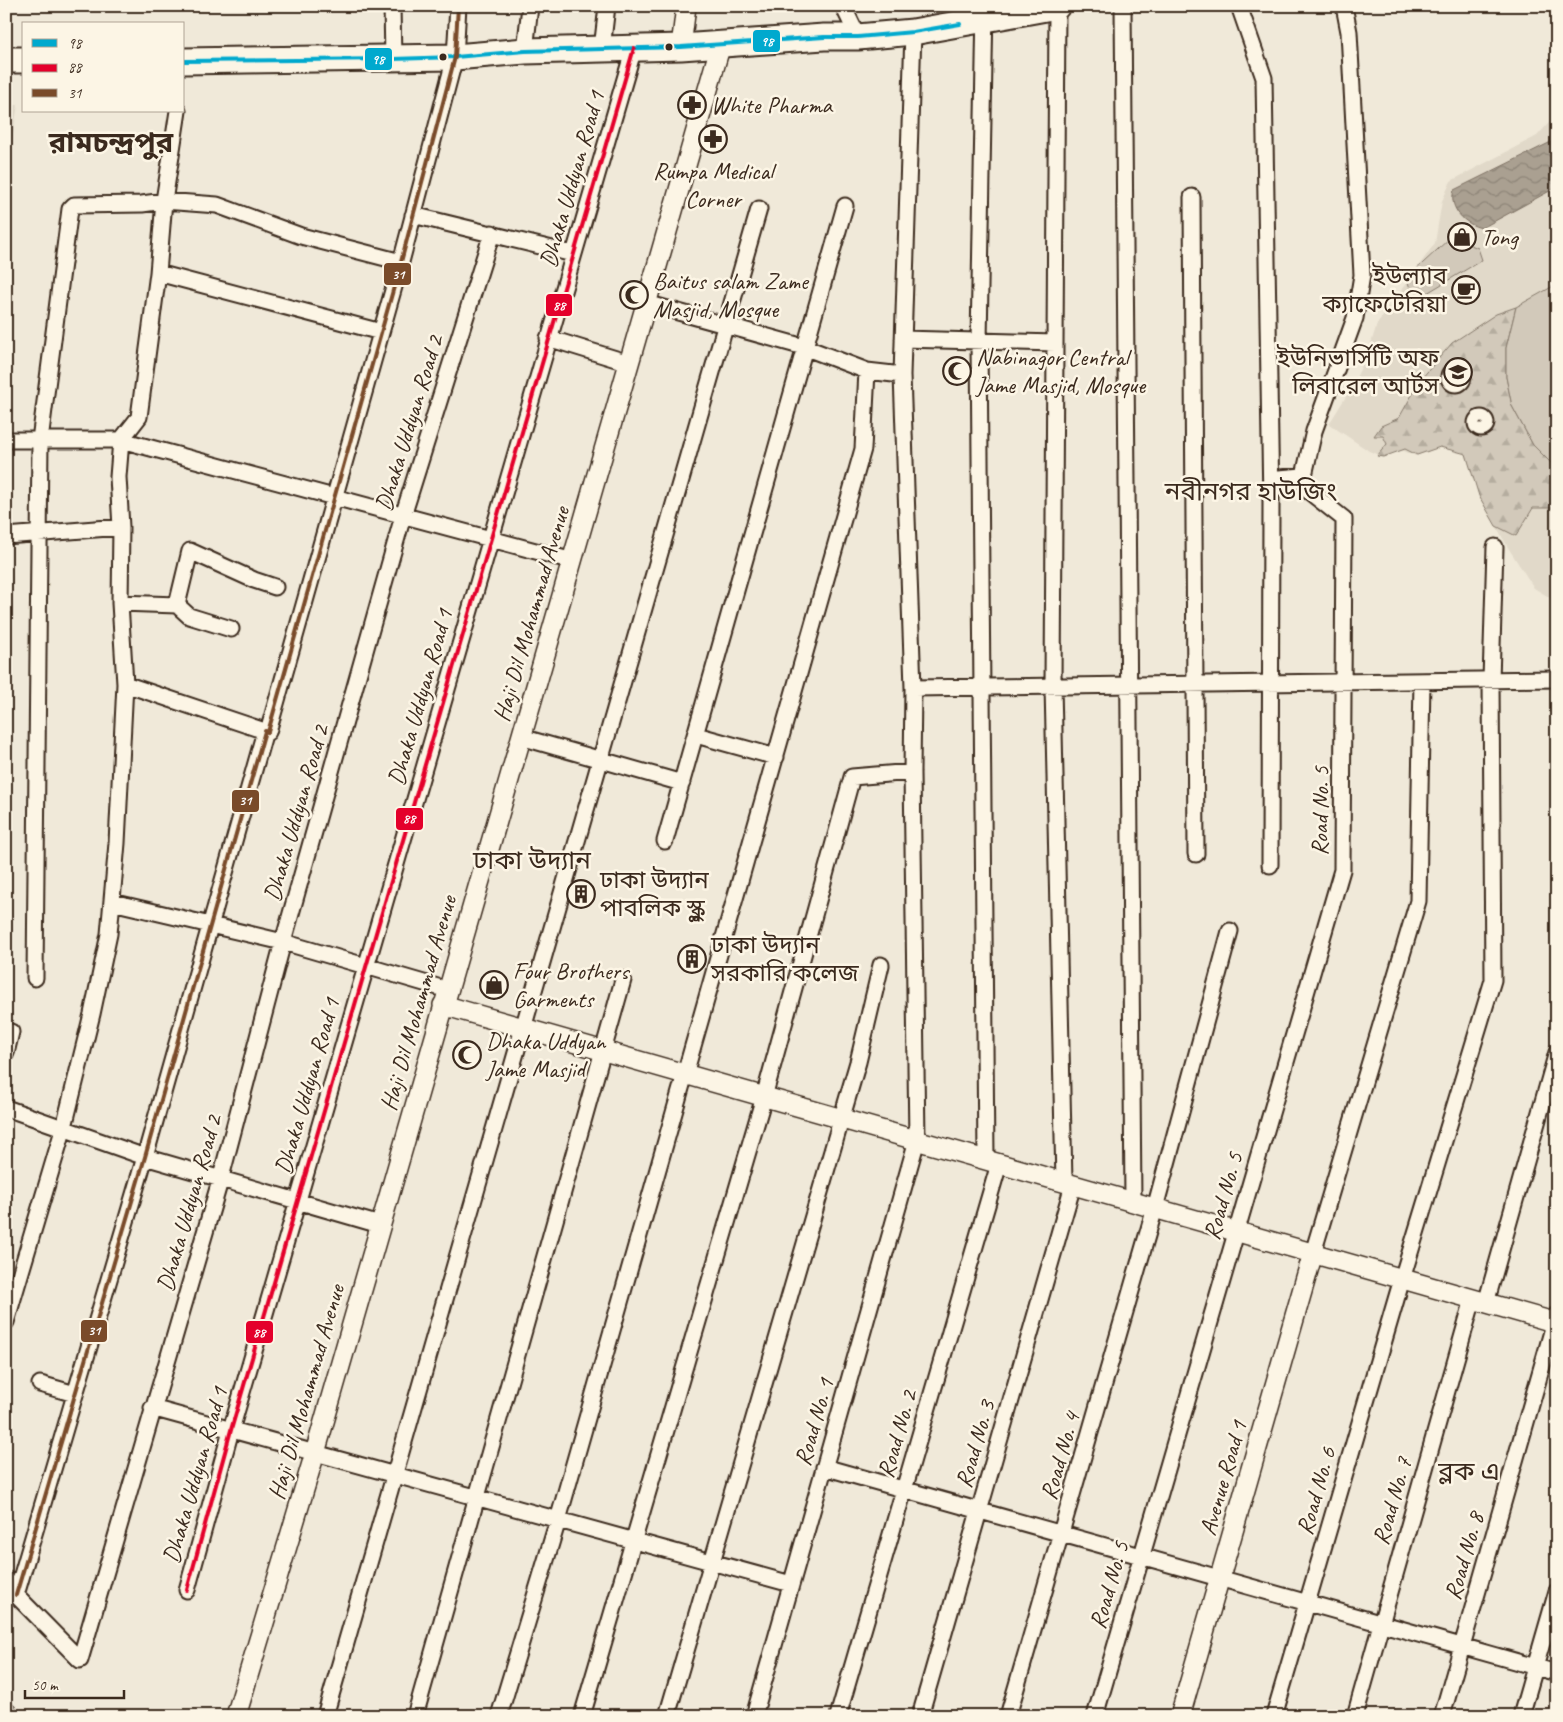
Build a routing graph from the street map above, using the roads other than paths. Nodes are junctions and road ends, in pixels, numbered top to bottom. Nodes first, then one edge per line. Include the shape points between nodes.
1 (392, 6) edge
2 (458, 6) edge
3 (530, 6) edge
4 (607, 6) edge
5 (686, 6) edge
6 (845, 6) edge
7 (1055, 6) edge
8 (1123, 6) edge
9 (1239, 6) edge
10 (1344, 6) edge
11 (984, 13) edge
12 (913, 32) junction
13 (858, 37) junction
14 (721, 44) junction
15 (681, 47) junction
16 (634, 48) junction
17 (602, 49) junction
18 (525, 50) junction
19 (455, 57) junction
20 (393, 59) junction
21 (6, 60) edge
22 (22, 60) edge
23 (185, 65) edge
24 (178, 112) edge
25 (1192, 197) dead end
26 (164, 201) junction
27 (845, 206) dead end
28 (758, 209) dead end
29 (413, 215) junction
30 (492, 233) junction
31 (573, 254) junction
32 (401, 262) junction
33 (158, 272) junction
34 (646, 303) junction
35 (725, 325) junction
36 (381, 332) junction
37 (548, 338) junction
38 (903, 339) junction
39 (979, 341) junction
40 (1055, 343) junction
41 (804, 347) junction
42 (629, 363) junction
43 (867, 371) junction
44 (902, 374) junction
45 (6, 440) edge
46 (40, 440) junction
47 (121, 440) junction
48 (1303, 476) junction
49 (1270, 485) junction
50 (335, 497) junction
51 (403, 516) junction
52 (122, 527) junction
53 (39, 533) junction
54 (6, 536) edge
55 (489, 539) junction
56 (1495, 547) dead end
57 (573, 561) junction
58 (275, 587) dead end
59 (120, 603) junction
60 (177, 605) junction
61 (231, 629) dead end
62 (1557, 679) edge
63 (1491, 680) junction
64 (1422, 681) junction
65 (1344, 682) junction
66 (1269, 683) junction
67 (125, 684) junction
68 (1196, 684) junction
69 (1130, 685) junction
70 (1053, 686) junction
71 (981, 687) junction
72 (913, 688) junction
73 (268, 732) junction
74 (696, 735) junction
75 (521, 737) junction
76 (776, 757) junction
77 (600, 760) junction
78 (912, 772) junction
79 (682, 783) junction
80 (665, 841) dead end
81 (1196, 854) dead end
82 (1270, 865) dead end
83 (112, 902) junction
84 (210, 923) junction
85 (1230, 931) dead end
86 (282, 942) junction
87 (881, 965) dead end
88 (366, 966) junction
89 (35, 978) dead end
90 (623, 980) dead end
91 (446, 997) junction
92 (523, 1028) junction
93 (11, 1032) dead end
94 (603, 1051) junction
95 (1557, 1052) edge
96 (6, 1053) edge
97 (685, 1074) junction
98 (764, 1097) junction
99 (6, 1108) edge
100 (841, 1118) junction
101 (64, 1127) junction
102 (917, 1140) junction
103 (145, 1158) junction
104 (993, 1162) junction
105 (220, 1181) junction
106 (1068, 1184) junction
107 (297, 1201) junction
108 (1133, 1202) junction
109 (1155, 1208) junction
110 (380, 1225) junction
111 (1236, 1232) junction
112 (1313, 1253) junction
113 (1402, 1279) junction
114 (1479, 1301) junction
115 (1556, 1320) edge
116 (6, 1322) edge
117 (40, 1384) dead end
118 (75, 1394) junction
119 (152, 1408) junction
120 (231, 1430) junction
121 (315, 1453) junction
122 (824, 1467) junction
123 (394, 1475) junction
124 (904, 1489) junction
125 (476, 1497) junction
126 (980, 1510) junction
127 (558, 1520) junction
128 (1061, 1533) junction
129 (633, 1541) junction
130 (1142, 1556) junction
131 (710, 1562) junction
132 (1220, 1578) junction
133 (6, 1579) edge
134 (791, 1584) junction
135 (187, 1590) dead end
136 (1557, 1591) edge
137 (16, 1595) junction
138 (1307, 1602) junction
139 (1381, 1623) junction
140 (1462, 1646) junction
141 (1535, 1666) junction
142 (1557, 1673) edge
143 (236, 1716) edge
144 (325, 1716) edge
145 (415, 1716) edge
146 (499, 1716) edge
147 (582, 1716) edge
148 (667, 1716) edge
149 (754, 1716) edge
150 (838, 1716) edge
151 (920, 1716) edge
152 (1008, 1716) edge
153 (1095, 1716) edge
154 (1180, 1716) edge
155 (1274, 1716) edge
156 (1355, 1716) edge
157 (1442, 1716) edge
158 (1521, 1716) edge

1 - 20 street
2 - 19 street
3 - 18 street
4 - 17 street
5 - 15 street
6 - 13 street
7 - 11 highway
7 - 40 street, Road No. 3
8 - 69 street
9 - 49 street via 1264,78
10 - 48 street via 1349,32 1362,275 1354,318 1314,431
11 - 12 highway
11 - 39 street, Road No. 2
12 - 13 highway
12 - 38 street, Road No. 1
13 - 14 highway
14 - 15 highway
14 - 34 street, Haji Dil Mohammad Avenue
15 - 16 highway
16 - 17 highway
16 - 31 street, Dhaka Uddyan Road 1
17 - 18 highway
18 - 19 highway
19 - 20 highway
19 - 29 street
20 - 23 highway
21 - 22 highway
24 - 26 street
25 - 68 street
26 - 32 street via 217,205 301,236
26 - 33 street
26 - 46 street via 74,205 70,209
27 - 41 street
28 - 35 street
29 - 30 street
29 - 32 street
30 - 31 street
30 - 51 street, Dhaka Uddyan Road 2
31 - 37 street, Dhaka Uddyan Road 1
32 - 36 street
33 - 36 street
33 - 47 street via 139,417
34 - 35 street
34 - 42 street, Haji Dil Mohammad Avenue
35 - 41 street
35 - 77 street
36 - 50 street
37 - 42 street
37 - 55 street, Dhaka Uddyan Road 1
38 - 39 street
38 - 44 street, Road No. 1
39 - 40 street
39 - 71 street, Road No. 2
40 - 70 street, Road No. 3
41 - 43 street
41 - 74 street
42 - 57 street, Haji Dil Mohammad Avenue
43 - 44 street
43 - 76 street via 863,449
44 - 72 street, Road No. 1
45 - 46 street
46 - 47 street
46 - 53 street
47 - 50 street
47 - 52 street via 118,477
48 - 49 street via 1279,478
48 - 65 street, Road No. 5 via 1306,489 1344,519
49 - 66 street
50 - 51 street
50 - 73 street
51 - 55 street
51 - 86 street, Dhaka Uddyan Road 2
52 - 53 street
52 - 59 street
53 - 54 street
53 - 89 street
55 - 57 street
55 - 88 street, Dhaka Uddyan Road 1
56 - 63 street, Road No. 6
57 - 75 street, Haji Dil Mohammad Avenue
58 - 60 street via 190,551
59 - 60 street
59 - 67 street
60 - 61 street via 189,616
62 - 63 street
63 - 64 street
63 - 113 street, Road No. 6 via 1493,980
64 - 65 street
64 - 112 street via 1418,901
65 - 66 street
65 - 111 street, Road No. 5 via 1342,870
66 - 68 street
66 - 82 street
67 - 73 street
67 - 83 street
68 - 69 street
68 - 81 street
69 - 70 street
69 - 108 street
70 - 71 street
70 - 106 street, Road No. 3
71 - 72 street
71 - 104 street, Road No. 2
72 - 78 street, Road No. 1
73 - 84 street
74 - 76 street
74 - 79 street
75 - 77 street
75 - 91 street, Haji Dil Mohammad Avenue
76 - 97 street
77 - 79 street
77 - 92 street
78 - 98 street via 852,776
78 - 102 street, Road No. 1
79 - 80 street
83 - 84 street
83 - 101 street via 109,934 92,1014
84 - 86 street
84 - 103 street
85 - 109 street, Road No. 4
86 - 88 street
86 - 105 street, Dhaka Uddyan Road 2
87 - 100 street
88 - 91 street
88 - 107 street, Dhaka Uddyan Road 1
90 - 94 street
91 - 92 street
91 - 110 street, Haji Dil Mohammad Avenue
92 - 94 street
92 - 123 street
93 - 96 street
94 - 97 street
94 - 125 street
95 - 114 street, Road No. 7
97 - 98 street
97 - 127 street
98 - 100 street
98 - 129 street
99 - 101 street
100 - 102 street
100 - 131 street
101 - 103 street
101 - 116 street
102 - 104 street
102 - 122 street, Road No. 1
103 - 105 street
103 - 118 street
104 - 106 street
104 - 124 street, Road No. 2
105 - 107 street
105 - 119 street, Dhaka Uddyan Road 2
106 - 108 street
106 - 126 street, Road No. 3
107 - 110 street
107 - 120 street, Dhaka Uddyan Road 1
108 - 109 street
109 - 111 street
109 - 128 street, Road No. 4
110 - 121 street, Haji Dil Mohammad Avenue
111 - 112 street
111 - 130 street, Road No. 5
112 - 113 street
112 - 132 street, Avenue Road 1
113 - 114 street
113 - 138 street, Road No. 6
114 - 115 street
114 - 139 street, Road No. 7
115 - 140 street, Road No. 8
117 - 118 street
118 - 137 street
119 - 120 street
119 - 137 street, Dhaka Uddyan Road 2 via 80,1660
120 - 121 street
120 - 135 street, Dhaka Uddyan Road 1
121 - 123 street
121 - 143 street, Haji Dil Mohammad Avenue
122 - 124 street
122 - 134 street, Road No. 1
123 - 125 street
123 - 144 street
124 - 126 street
124 - 150 street, Road No. 2
125 - 127 street
125 - 145 street
126 - 128 street
126 - 151 street, Road No. 3
127 - 129 street
127 - 146 street
128 - 130 street
128 - 152 street, Road No. 4
129 - 131 street
129 - 147 street
130 - 132 street
130 - 153 street, Road No. 5
131 - 134 street
131 - 148 street
132 - 138 street
132 - 154 street, Avenue Road 1
133 - 137 street
134 - 149 street, Road No. 1
136 - 141 street
138 - 139 street
138 - 155 street, Road No. 6
139 - 140 street
139 - 156 street, Road No. 7
140 - 141 street
140 - 157 street, Road No. 8
141 - 142 street
141 - 158 street

